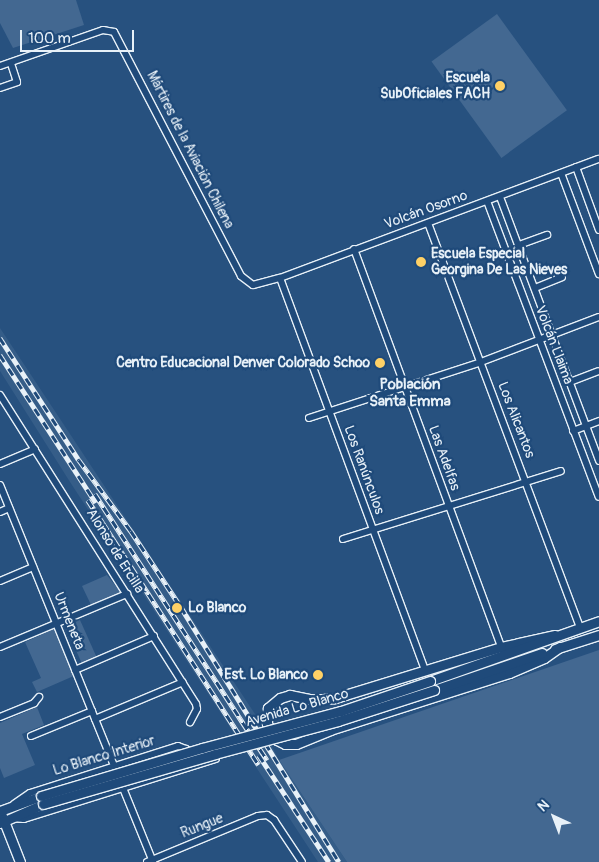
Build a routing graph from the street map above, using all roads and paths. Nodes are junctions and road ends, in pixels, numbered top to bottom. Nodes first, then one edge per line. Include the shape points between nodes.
1 (11, 62) junction
2 (0, 66) edge
3 (0, 88) edge
4 (599, 159) edge
5 (576, 168) junction
6 (561, 173) junction
7 (500, 197) junction
8 (487, 201) junction
9 (596, 214) edge
10 (428, 223) junction
11 (599, 230) edge
12 (547, 234) dead end
13 (519, 245) junction
14 (354, 249) junction
15 (597, 263) edge
16 (599, 274) edge
17 (562, 277) dead end
18 (280, 278) junction
19 (260, 285) joint
20 (535, 288) junction
21 (599, 318) edge
22 (552, 336) junction
23 (540, 340) junction
24 (481, 362) junction
25 (598, 371) edge
26 (570, 382) junction
27 (404, 386) junction
28 (0, 395) edge
29 (329, 411) junction
30 (309, 418) dead end
31 (599, 421) edge
32 (586, 426) junction
33 (573, 431) junction
34 (35, 448) junction
35 (599, 461) edge
36 (0, 464) edge
37 (561, 471) dead end
38 (525, 480) junction
39 (0, 485) edge
40 (599, 497) edge
41 (448, 505) junction
42 (9, 508) junction
43 (0, 512) edge
44 (373, 529) junction
45 (344, 538) dead end
46 (34, 567) junction
47 (0, 581) edge
48 (127, 594) junction
49 (599, 621) edge
50 (57, 624) junction
51 (580, 627) junction
52 (555, 635) junction
53 (599, 635) edge
54 (154, 636) junction
55 (0, 647) edge
56 (501, 647) junction
57 (560, 648) junction
58 (75, 670) junction
59 (425, 671) junction
60 (183, 682) junction
61 (39, 697) dead end
62 (92, 711) junction
63 (0, 717) edge
64 (95, 719) junction
65 (190, 722) dead end
66 (31, 736) dead end
67 (216, 759) dead end
68 (114, 766) junction
69 (190, 767) junction
70 (123, 788) junction
71 (42, 800) junction
72 (13, 805) junction
73 (0, 811) edge
74 (4, 820) edge
75 (151, 861) edge
76 (20, 862) edge
77 (302, 862) edge

1 - 2 street, Mártires de la Aviación Chilena
1 - 3 street via 17,82
1 - 19 street, Mártires de la Aviación Chilena via 103,30 114,32 241,276 249,284
4 - 5 street, Volcán Osorno
5 - 6 street, Volcán Osorno
5 - 9 street
6 - 7 street, Volcán Osorno
6 - 15 street
7 - 8 street, Volcán Osorno
7 - 13 street, Volcán Llaima
8 - 10 street, Volcán Osorno
8 - 23 street, Volcán Llaima
9 - 11 street
10 - 14 street, Volcán Osorno
10 - 24 street, Los Alicantos
12 - 13 street
13 - 20 street, Volcán Llaima
14 - 18 street, Volcán Osorno
14 - 27 street, Las Adelfas
15 - 16 street
17 - 20 street
18 - 19 street, Volcán Osorno
18 - 29 street, Los Ranúnculos
20 - 22 street, Volcán Llaima
21 - 22 street
22 - 23 street
22 - 26 street, Volcán Llaima
23 - 24 street
23 - 33 street, Volcán Llaima
24 - 27 street
24 - 38 street, Los Alicantos
25 - 26 street
26 - 32 street, Volcán Llaima
27 - 29 street
27 - 41 street, Las Adelfas
28 - 34 street, Alonso de Ercilla
29 - 30 street
29 - 44 street, Los Ranúnculos
31 - 32 street
32 - 33 street
32 - 35 street, Volcán Llaima
33 - 40 street, Volcán Llaima
34 - 36 street
34 - 48 street, Alonso de Ercilla
37 - 38 street
38 - 41 street
38 - 51 street, Los Alicantos
39 - 42 street, Urmeneta
41 - 44 street
41 - 56 street, Las Adelfas
42 - 43 street
42 - 46 street, Urmeneta
44 - 45 street
44 - 59 street, Los Ranúnculos
46 - 47 street
46 - 50 street, Urmeneta
48 - 50 street
48 - 54 street, Alonso de Ercilla
49 - 51 main road, Avenida Lo Blanco
50 - 55 street
50 - 58 street, Urmeneta
51 - 52 main road, Avenida Lo Blanco
52 - 56 main road
52 - 71 main road, Avenida Lo Blanco, bridge via 332,713 202,748
53 - 57 main road, Avenida Lo Blanco
54 - 58 street
54 - 60 street, Alonso de Ercilla
56 - 59 main road
57 - 59 main road via 509,673 330,730 296,744 277,740 267,724 268,708 280,698 290,695 314,700 335,698
57 - 71 main road, Avenida Lo Blanco, bridge via 338,721
58 - 62 street, Urmeneta
60 - 64 street
60 - 65 street, Alonso de Ercilla via 197,706
61 - 63 street via 32,704
62 - 64 street, Urmeneta
62 - 66 street
64 - 68 street, Urmeneta
67 - 69 street
68 - 69 street, Lo Blanco Interior via 178,746 189,752
68 - 72 street, Lo Blanco Interior via 30,793
69 - 70 street
70 - 74 street via 24,819
70 - 75 street
71 - 72 main road, Avenida Lo Blanco
71 - 74 main road, Avenida Lo Blanco
72 - 73 main road, Avenida Lo Blanco
73 - 74 main road
74 - 76 main road
75 - 77 street, Rungue via 267,815 274,820

